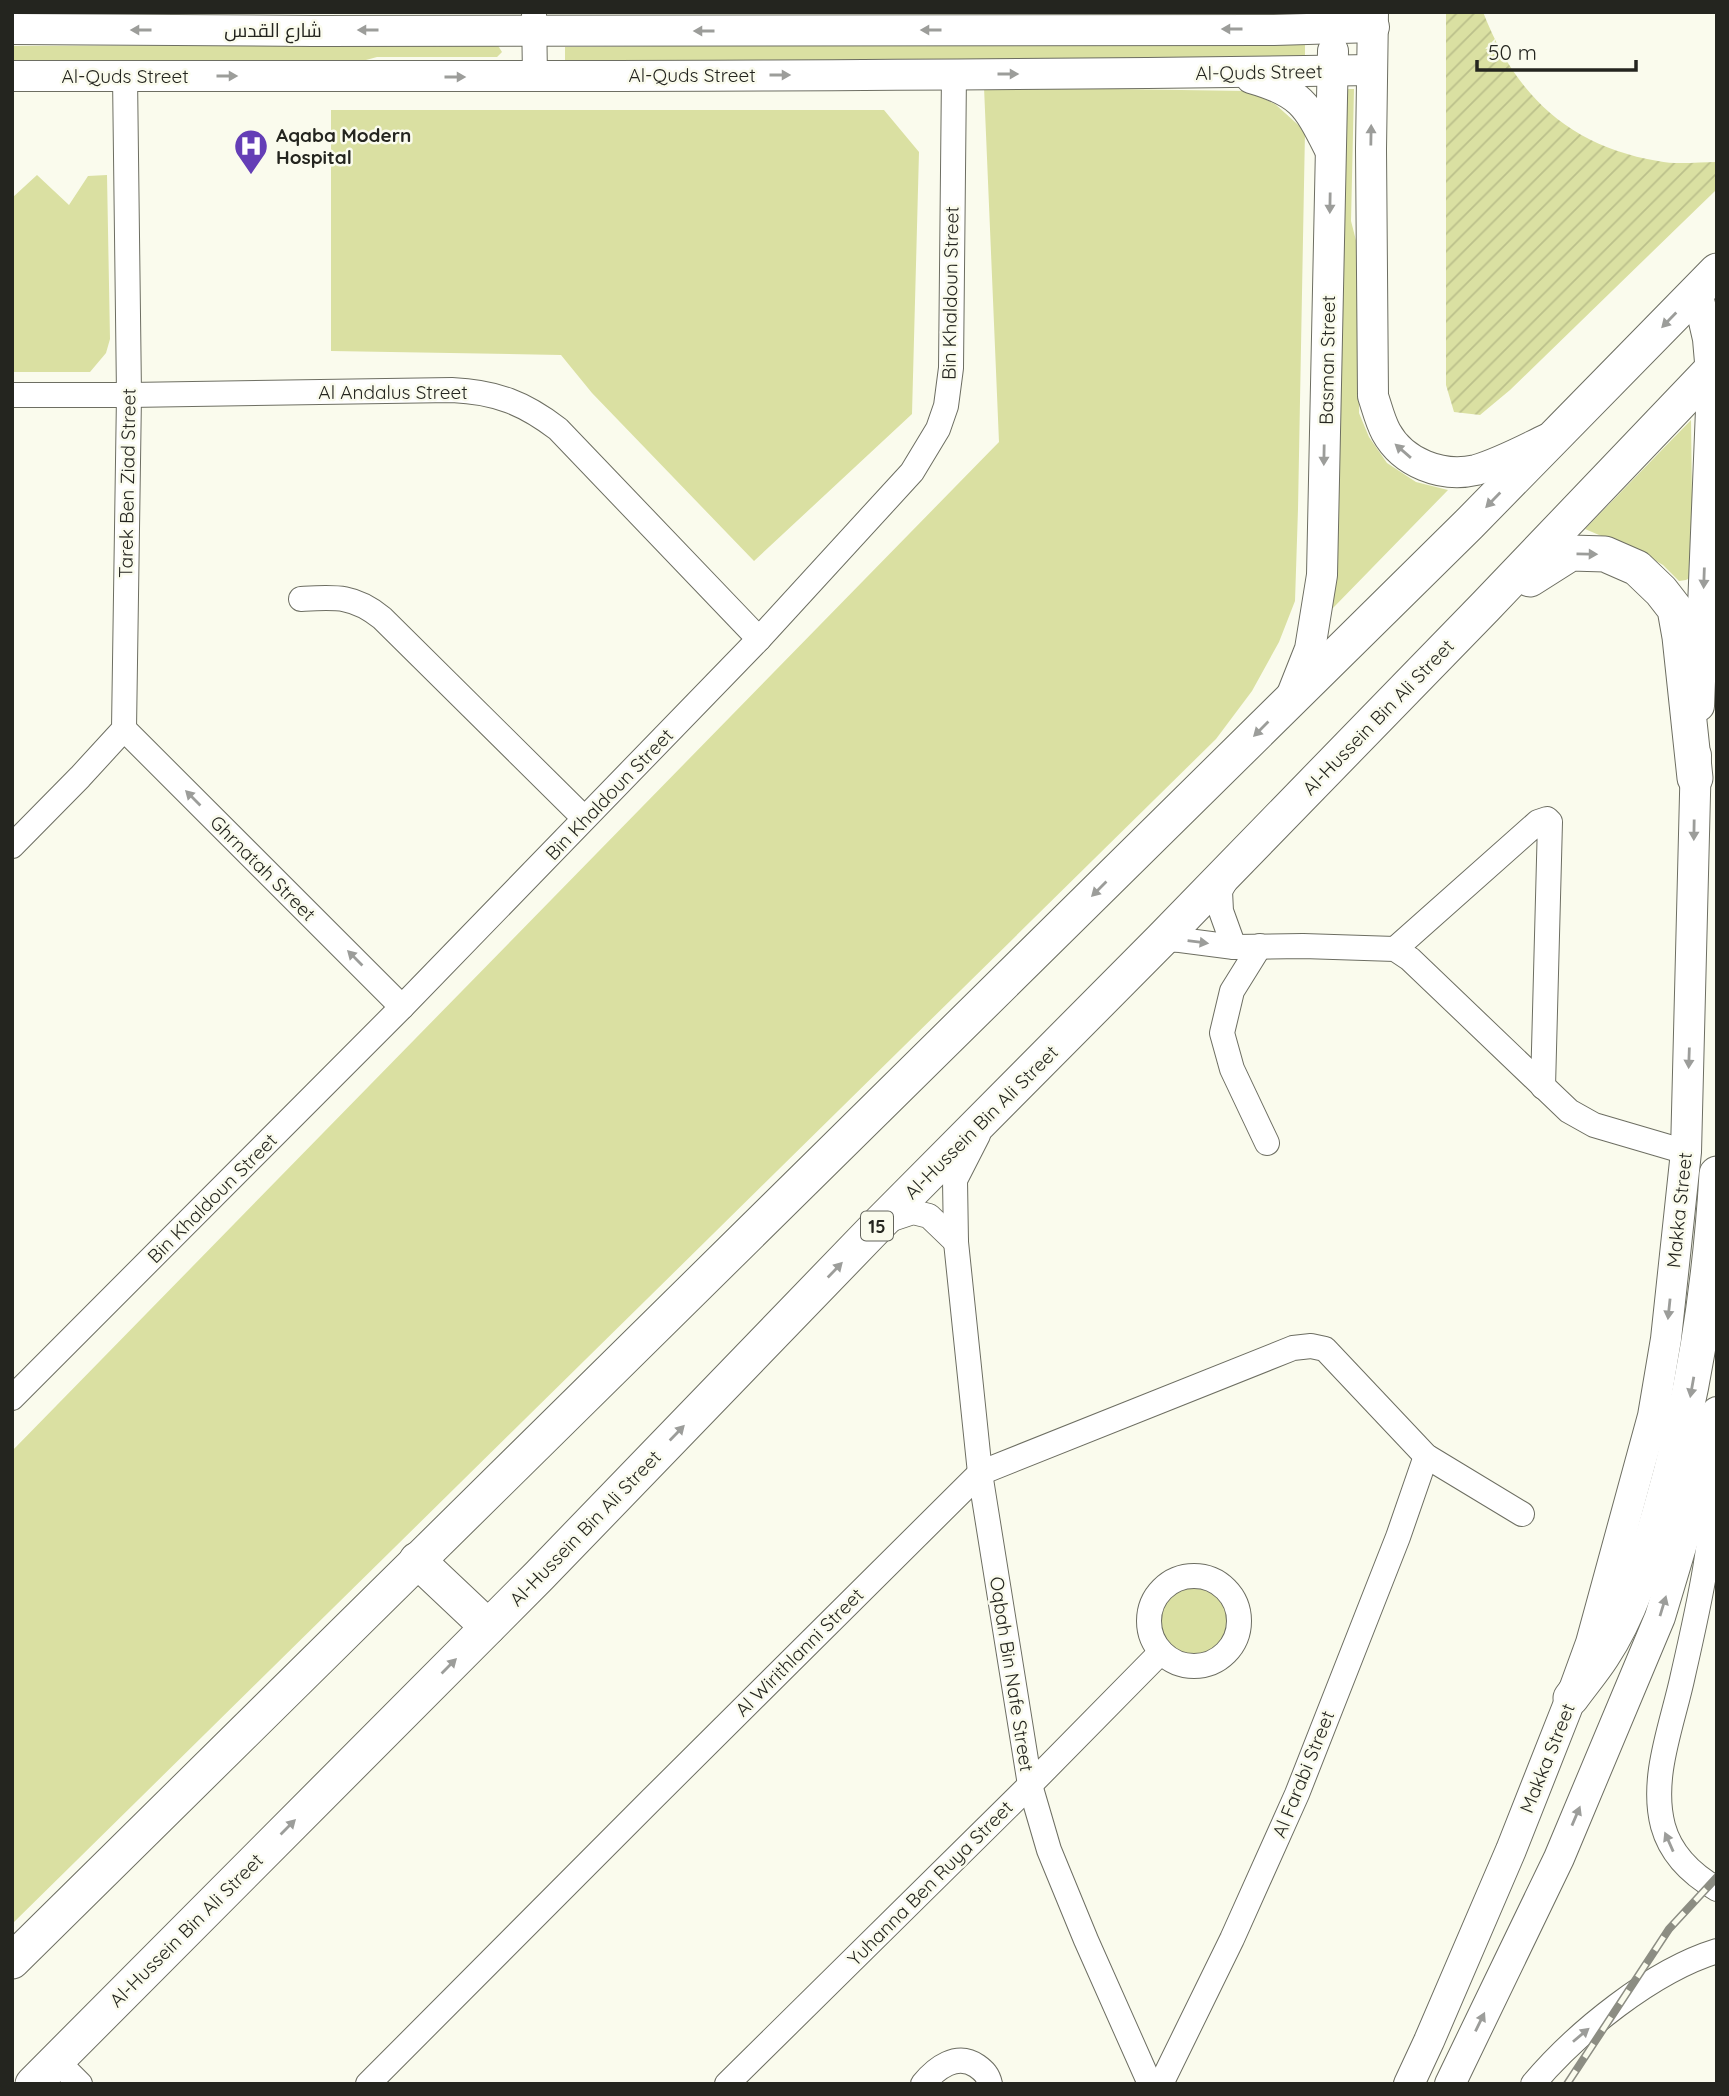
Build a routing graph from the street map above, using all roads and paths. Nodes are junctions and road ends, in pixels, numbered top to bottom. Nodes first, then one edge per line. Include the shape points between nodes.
1 (1305, 12) edge
2 (1333, 20) edge
3 (1373, 20) edge
4 (738, 21) edge
5 (1110, 21) edge
6 (313, 22) edge
7 (534, 22) edge
8 (12, 29) edge
9 (1274, 30) junction
10 (1372, 70) junction
11 (1332, 71) junction
12 (1233, 73) junction
13 (954, 74) junction
14 (12, 76) edge
15 (125, 76) junction
16 (535, 77) junction
17 (1331, 153) junction
18 (1707, 281) edge
19 (1714, 367) edge
20 (12, 395) edge
21 (129, 395) junction
22 (1557, 435) junction
23 (301, 599) dead end
24 (1485, 607) junction
25 (759, 639) junction
26 (1289, 702) junction
27 (124, 729) junction
28 (1695, 778) junction
29 (584, 818) junction
30 (12, 846) edge
31 (1237, 861) junction
32 (1162, 939) junction
33 (1260, 946) junction
34 (1234, 947) junction
35 (1395, 949) junction
36 (402, 1007) junction
37 (1543, 1087) junction
38 (988, 1115) junction
39 (1267, 1143) dead end
40 (1686, 1153) junction
41 (1717, 1174) edge
42 (880, 1223) junction
43 (956, 1242) junction
44 (12, 1398) edge
45 (1715, 1421) edge
46 (1426, 1456) junction
47 (980, 1473) junction
48 (1522, 1514) dead end
49 (417, 1560) junction
50 (488, 1627) junction
51 (1161, 1652) dead end
52 (1571, 1698) junction
53 (1030, 1785) junction
54 (1717, 1889) edge
55 (1717, 1951) edge
56 (12, 1961) edge
57 (56, 2076) edge
58 (738, 2081) edge
59 (368, 2084) edge
60 (923, 2084) edge
61 (990, 2084) edge
62 (1150, 2084) edge
63 (1161, 2084) edge
64 (1409, 2084) edge
65 (1450, 2084) edge
66 (1533, 2084) edge

1 - 9 main road
2 - 3 main road
2 - 9 main road
2 - 11 main road, Basman Street
3 - 10 main road
5 -> 4 main road
4 -> 7 main road
9 -> 5 main road
7 -> 6 main road, شارع القدس
6 -> 8 main road, شارع القدس
7 - 16 street
10 - 11 main road, Al-Quds Street
22 -> 10 main road via 1475,470 1452,472 1415,462 1386,432 1373,396
11 - 12 main road, Al-Quds Street
11 - 17 main road, Basman Street
13 -> 12 main road, Al-Quds Street
12 - 17 main road via 1276,85 1293,95 1313,115
16 -> 13 main road, Al-Quds Street
13 - 25 street, Bin Khaldoun Street via 951,368 946,406 912,472
14 - 15 main road, Al-Quds Street
15 -> 16 main road, Al-Quds Street
15 - 21 street, Tarek Ben Ziad Street
17 -> 26 main road, Basman Street via 1322,575 1310,649
18 - 19 main road, Makka Street via 1708,339
18 -> 22 highway
19 - 24 highway, Al-Hussein Bin Ali Street / 15
19 -> 28 main road, Makka Street
20 - 21 street, Al Andalus Street
21 - 25 street, Al Andalus Street via 452,390 509,399 558,429
21 - 27 street, Tarek Ben Ziad Street
22 -> 26 highway
23 - 29 street via 337,597 369,607
24 -> 28 highway via 1571,553 1605,554 1646,575 1675,609
24 - 31 highway, Al-Hussein Bin Ali Street / 15
25 - 29 street, Bin Khaldoun Street
26 -> 49 highway
27 - 30 street
36 -> 27 street, Ghrnatah Street
28 -> 40 main road, Makka Street
29 - 36 street, Bin Khaldoun Street
31 - 32 highway, Al-Hussein Bin Ali Street / 15
31 - 34 street via 1220,891 1221,911
32 -> 34 street
32 - 38 highway, Al-Hussein Bin Ali Street / 15
33 - 34 street
33 - 35 street
33 - 39 street via 1232,990 1222,1033 1232,1069
35 - 37 street
35 - 37 street via 1538,822 1547,819
36 - 44 street, Bin Khaldoun Street
37 - 40 street via 1569,1111 1594,1125
38 - 42 highway, Al-Hussein Bin Ali Street / 15
38 - 43 street, Oqbah Bin Nafe Street via 955,1180
40 -> 52 main road, Makka Street via 1653,1416 1591,1643
41 -> 52 highway via 1706,1299 1690,1399 1667,1488 1625,1613
42 - 43 street via 913,1212 929,1216
50 -> 42 highway, Al-Hussein Bin Ali Street / 15
43 - 47 street, Oqbah Bin Nafe Street
54 -> 45 street via 1678,1859 1668,1843 1658,1787 1702,1583 1711,1517
65 -> 45 main road via 1559,1858 1660,1617
46 - 47 street, Al Wirithlanni Street via 1325,1349 1311,1346 1293,1349
46 - 48 street
46 - 63 street, Al Farabi Street via 1297,1794
47 - 53 street, Oqbah Bin Nafe Street
47 - 59 street, Al Wirithlanni Street
49 - 50 highway
49 - 56 highway
57 -> 50 highway, Al-Hussein Bin Ali Street / 15
51 - 53 street, Yuhanna Ben Ruya Street
52 - 64 main road, Makka Street
53 - 58 street, Yuhanna Ben Ruya Street
53 - 62 street, Oqbah Bin Nafe Street via 1049,1850
66 -> 55 street via 1579,2036 1619,2005 1678,1967
60 - 61 street via 942,2065 960,2061 988,2074

